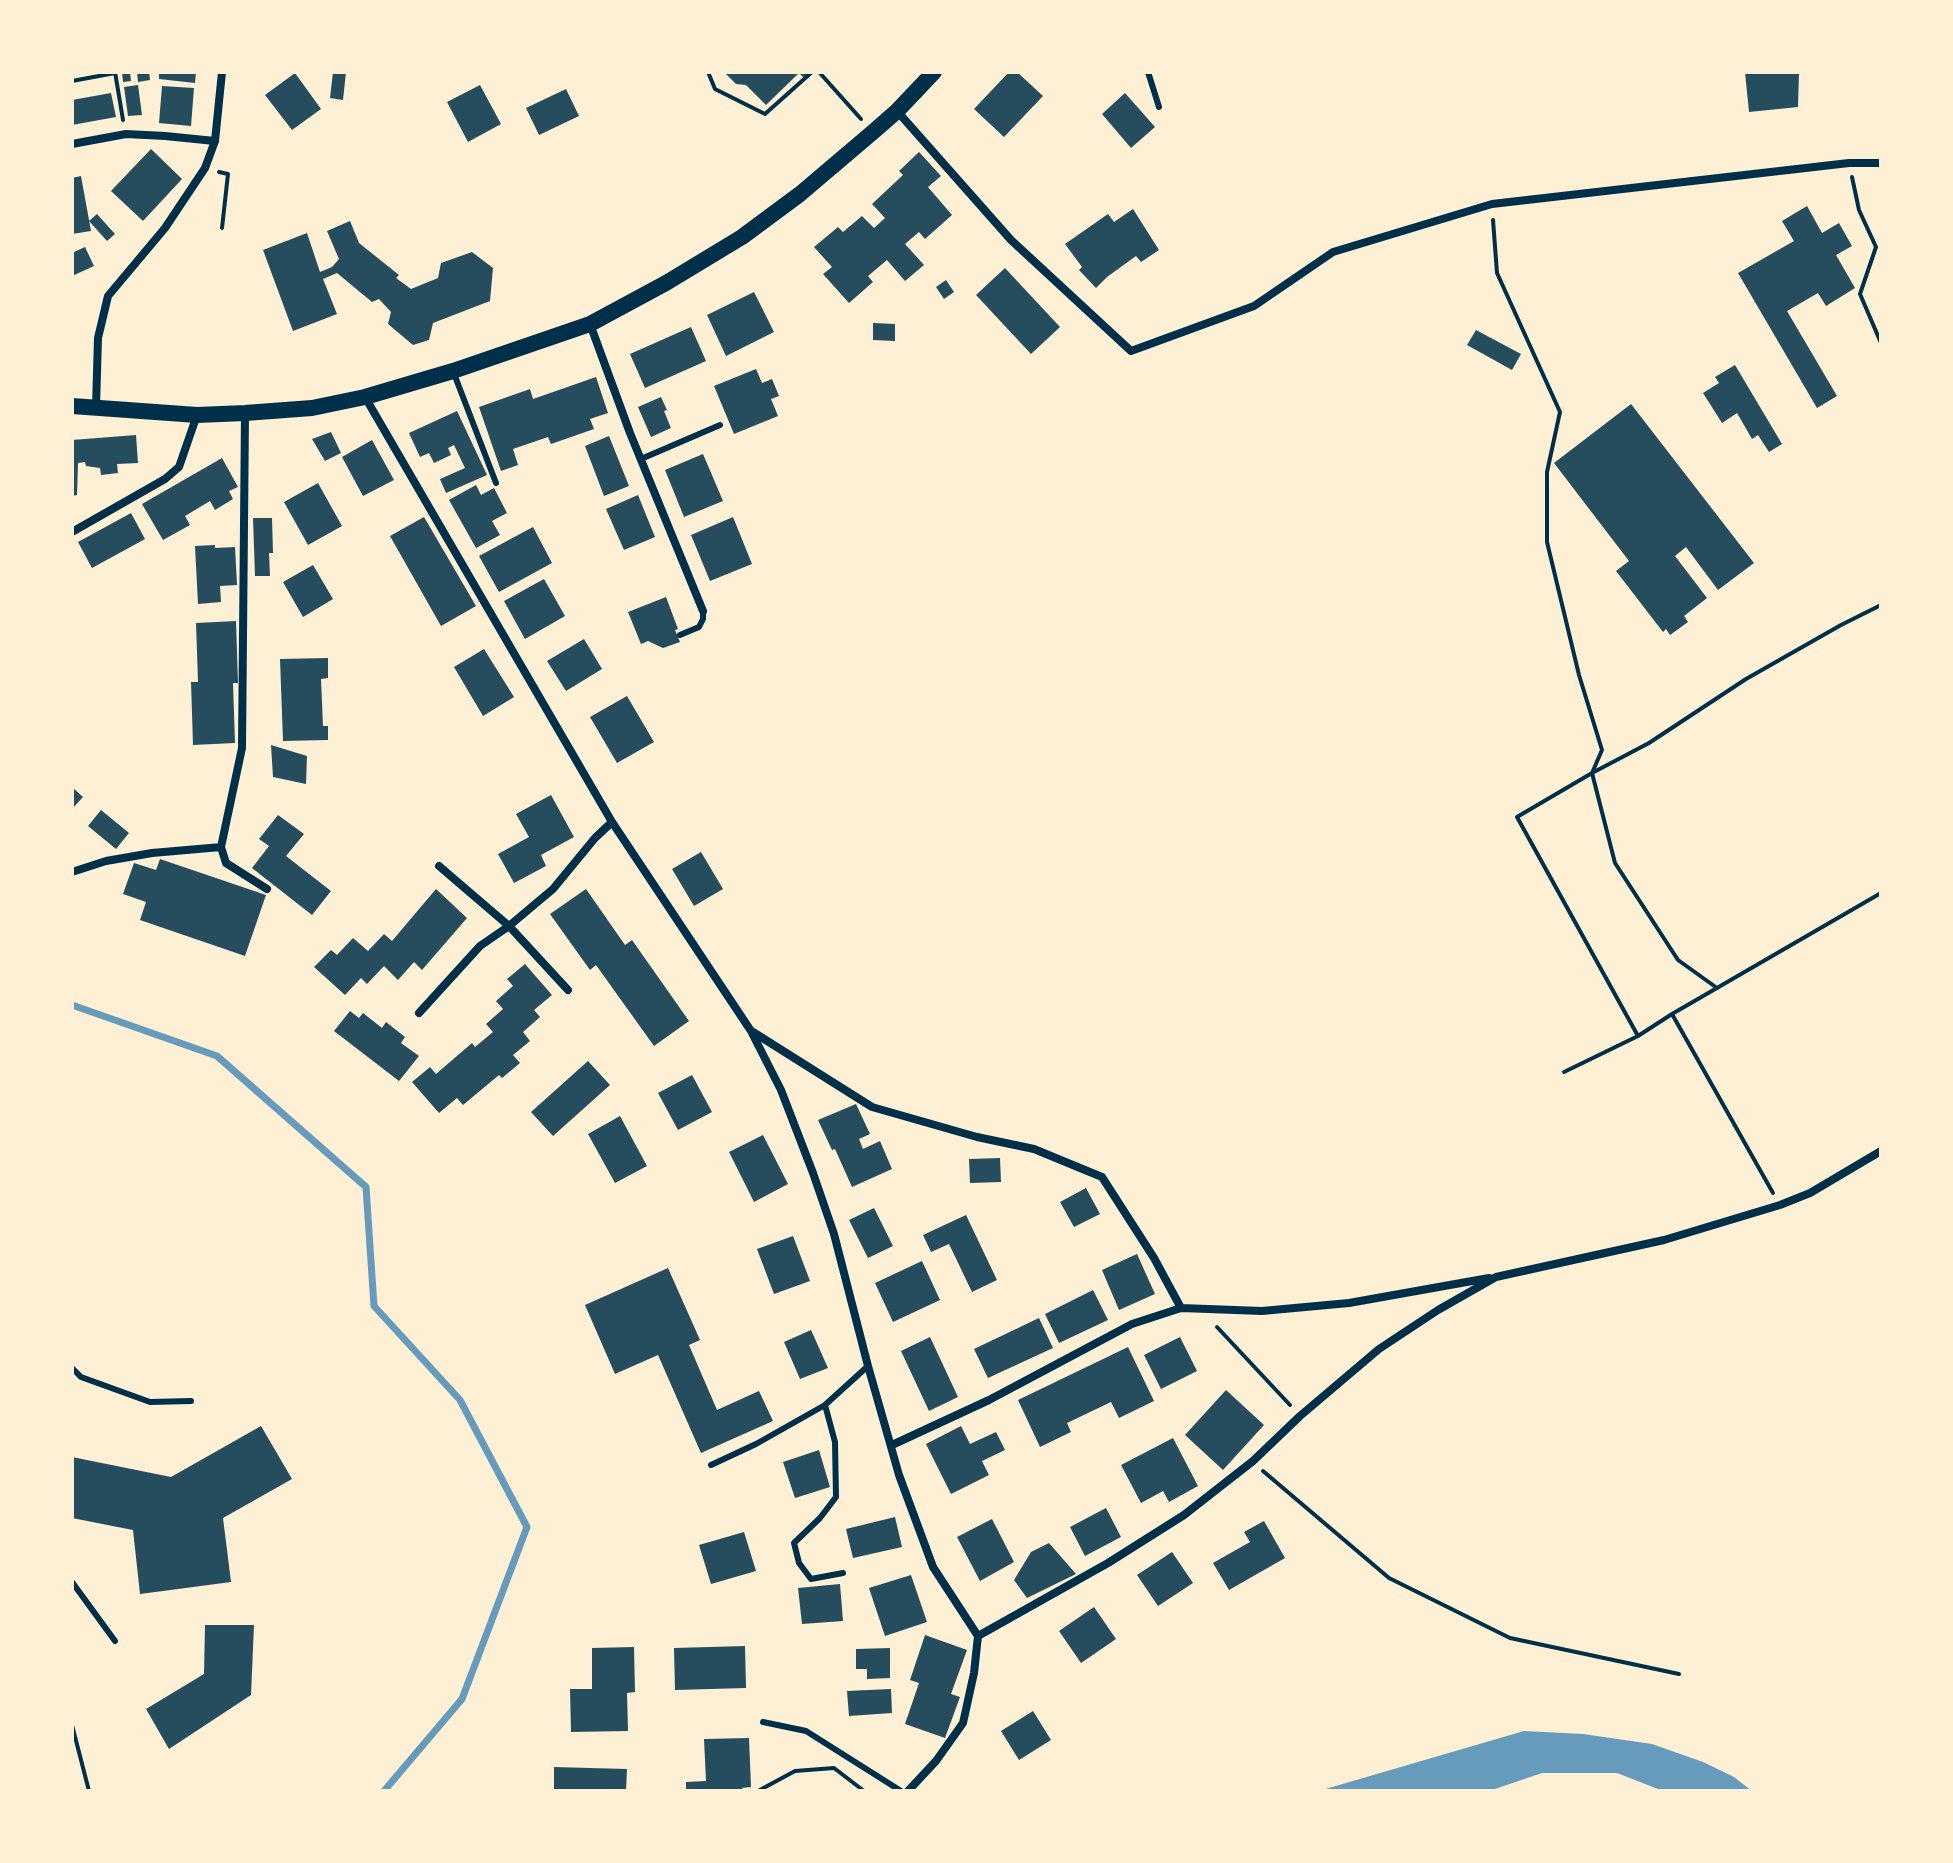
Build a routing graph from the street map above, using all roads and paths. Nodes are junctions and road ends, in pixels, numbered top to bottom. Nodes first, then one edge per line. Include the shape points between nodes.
1 (115, 72) edge
2 (222, 72) edge
3 (708, 72) edge
4 (812, 72) edge
5 (819, 72) edge
6 (934, 72) edge
7 (1148, 72) edge
8 (72, 81) edge
9 (1159, 107) dead end
10 (897, 111) junction
11 (873, 132) junction
12 (126, 134) junction
13 (215, 141) junction
14 (72, 144) edge
15 (1849, 163) junction
16 (1881, 163) edge
17 (205, 168) junction
18 (1492, 204) junction
19 (222, 228) dead end
20 (590, 324) junction
21 (1881, 343) edge
22 (453, 371) junction
23 (365, 397) junction
24 (72, 406) edge
25 (96, 409) junction
26 (245, 413) junction
27 (197, 415) junction
28 (720, 425) dead end
29 (641, 459) junction
30 (496, 483) dead end
31 (72, 532) edge
32 (1881, 605) edge
33 (703, 611) joint
34 (680, 635) dead end
35 (1592, 773) junction
36 (612, 822) junction
37 (221, 847) junction
38 (439, 866) dead end
39 (72, 872) edge
40 (267, 889) dead end
41 (1881, 893) edge
42 (509, 926) junction
43 (1717, 988) junction
44 (568, 990) dead end
45 (419, 1013) dead end
46 (1672, 1014) junction
47 (751, 1031) junction
48 (1638, 1036) junction
49 (1564, 1072) dead end
50 (1881, 1151) edge
51 (1780, 1205) junction
52 (1496, 1277) junction
53 (1181, 1308) junction
54 (1200, 1309) junction
55 (868, 1366) junction
56 (72, 1368) edge
57 (191, 1401) dead end
58 (825, 1405) junction
59 (1300, 1416) junction
60 (892, 1445) junction
61 (1253, 1461) junction
62 (711, 1465) dead end
63 (843, 1573) dead end
64 (72, 1582) edge
65 (978, 1636) junction
66 (115, 1641) dead end
67 (1679, 1674) dead end
68 (763, 1722) dead end
69 (72, 1725) edge
70 (89, 1791) edge
71 (758, 1791) edge
72 (864, 1791) edge
73 (901, 1791) edge
74 (908, 1791) edge

1 - 8 path
1 - 12 path
2 - 13 street
3 - 4 path via 715,89 765,114
5 - 11 path
6 - 10 main road
7 - 9 lane
10 - 11 main road
10 - 18 street via 1011,240 1131,351 1254,306 1333,252
11 - 20 main road via 742,237
12 - 13 street
12 - 14 street
13 - 17 street
15 - 16 street
15 - 18 street
15 - 21 path via 1859,210 1876,247 1860,294
17 - 19 path via 228,174
17 - 25 street via 165,228 108,296 98,338
18 - 35 path via 1497,273 1560,412 1547,472 1547,542 1602,750
20 - 22 main road
20 - 29 street
22 - 23 main road
22 - 30 lane
23 - 26 main road
23 - 36 street
24 - 25 main road
25 - 27 main road
26 - 27 main road
26 - 37 street via 242,748
27 - 31 street via 179,467
28 - 29 lane
29 - 33 street
32 - 35 path
33 - 34 lane via 699,627
35 - 43 path via 1615,863 1678,960
35 - 48 path via 1517,817
36 - 42 street via 553,889
36 - 47 street
37 - 39 street via 152,853
37 - 40 street via 226,863
38 - 42 street
41 - 43 path
42 - 44 street
42 - 45 street via 480,946
43 - 46 path
46 - 48 path
46 - 51 path
47 - 53 street via 872,1107 1034,1149 1102,1177
47 - 55 street via 813,1173
48 - 49 path
50 - 51 street
51 - 52 street via 1664,1240
52 - 54 street via 1349,1303 1262,1311
52 - 59 street via 1379,1349
53 - 54 street
53 - 60 street via 1132,1324
54 - 59 path
55 - 58 lane
55 - 60 street
56 - 57 lane via 81,1377 150,1402
58 - 62 lane
58 - 63 lane via 835,1442 836,1497 794,1543 799,1563 811,1579
59 - 61 street
60 - 65 street via 933,1567
61 - 65 street via 1184,1515
61 - 67 path via 1389,1578 1510,1638
64 - 66 lane
65 - 74 street via 963,1723
68 - 73 lane via 806,1731
69 - 70 path
71 - 72 path via 795,1771 834,1768

